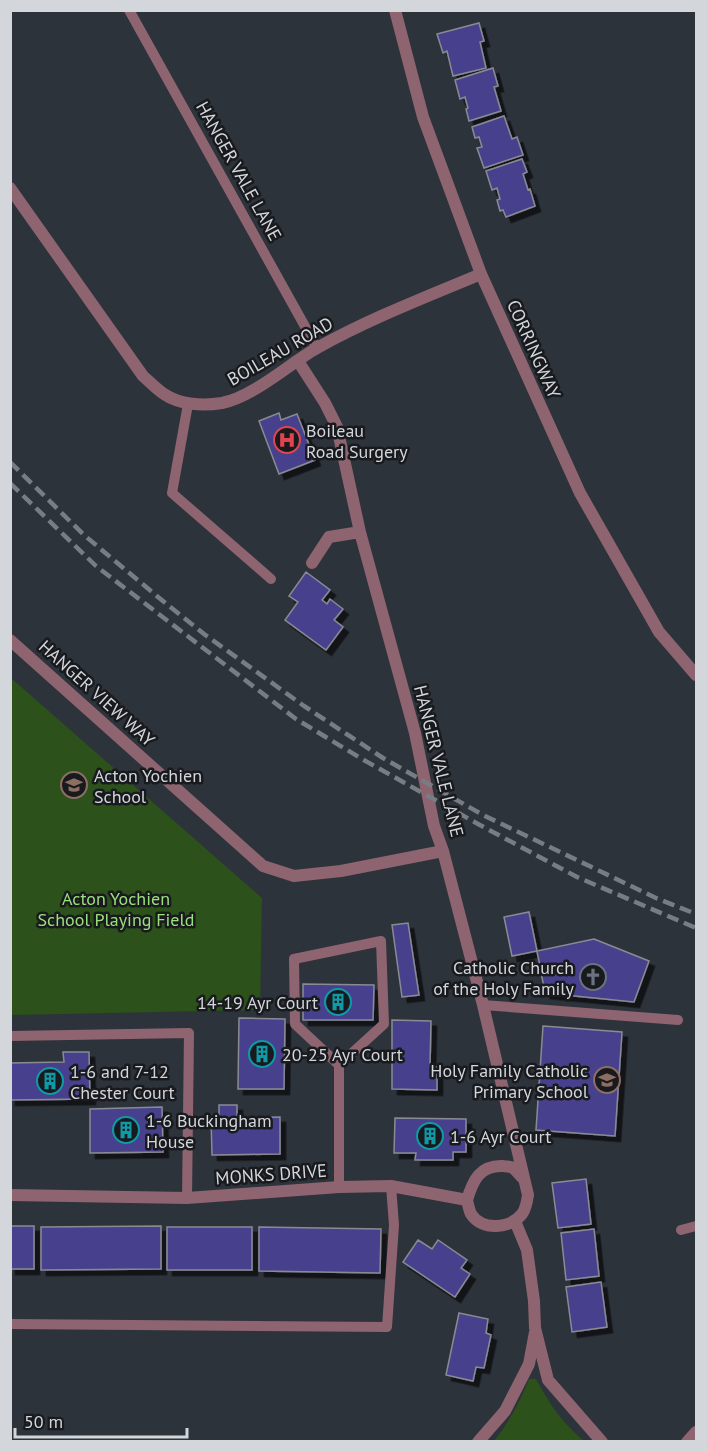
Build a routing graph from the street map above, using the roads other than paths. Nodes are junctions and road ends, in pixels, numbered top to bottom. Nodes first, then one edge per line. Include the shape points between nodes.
1 (129, 10) edge
2 (395, 10) edge
3 (10, 188) edge
4 (481, 274) junction
5 (317, 348) junction
6 (298, 361) junction
7 (188, 404) junction
8 (360, 532) junction
9 (312, 563) dead end
10 (271, 579) dead end
11 (10, 640) edge
12 (691, 662) edge
13 (696, 675) edge
14 (443, 851) junction
15 (483, 1005) junction
16 (678, 1020) dead end
17 (10, 1036) edge
18 (339, 1065) junction
19 (525, 1180) junction
20 (391, 1186) junction
21 (339, 1187) junction
22 (10, 1195) edge
23 (187, 1198) junction
24 (467, 1200) junction
25 (515, 1221) junction
26 (696, 1226) edge
27 (681, 1230) dead end
28 (10, 1324) edge
29 (535, 1328) junction
30 (696, 1432) edge
31 (478, 1442) edge
32 (603, 1442) edge
33 (687, 1442) edge

1 - 5 lane, HANGER VALE LANE
2 - 4 street, CORRINGWAY via 423,117
3 - 7 street, BOILEAU ROAD via 143,376 165,395
4 - 5 street, BOILEAU ROAD
4 - 12 street, CORRINGWAY via 580,493 659,632
5 - 6 street, BOILEAU ROAD
6 - 7 street, BOILEAU ROAD via 245,394 223,402
6 - 8 street, HANGER VALE LANE via 337,427
7 - 10 lane via 172,493
8 - 9 street via 330,537
8 - 14 street, HANGER VALE LANE
11 - 14 street, HANGER VIEW WAY via 263,866 294,876
12 - 13 street, CORRINGWAY
14 - 15 street, HANGER VALE LANE
15 - 16 lane
15 - 19 street, HANGER VALE LANE
17 - 23 lane via 189,1033
18 - 18 lane via 384,1024 381,941 294,959 295,1023
18 - 21 lane
19 - 24 street via 513,1168 486,1168 472,1184
19 - 25 street via 527,1203
20 - 21 street, MONKS DRIVE
20 - 24 street, MONKS DRIVE
20 - 28 lane via 394,1225 387,1327
21 - 23 street, MONKS DRIVE
22 - 23 street, MONKS DRIVE
24 - 25 street via 476,1220 493,1227
25 - 29 street via 527,1250
26 - 27 lane
29 - 31 street via 529,1364 505,1411
29 - 32 street via 548,1380
30 - 33 street

